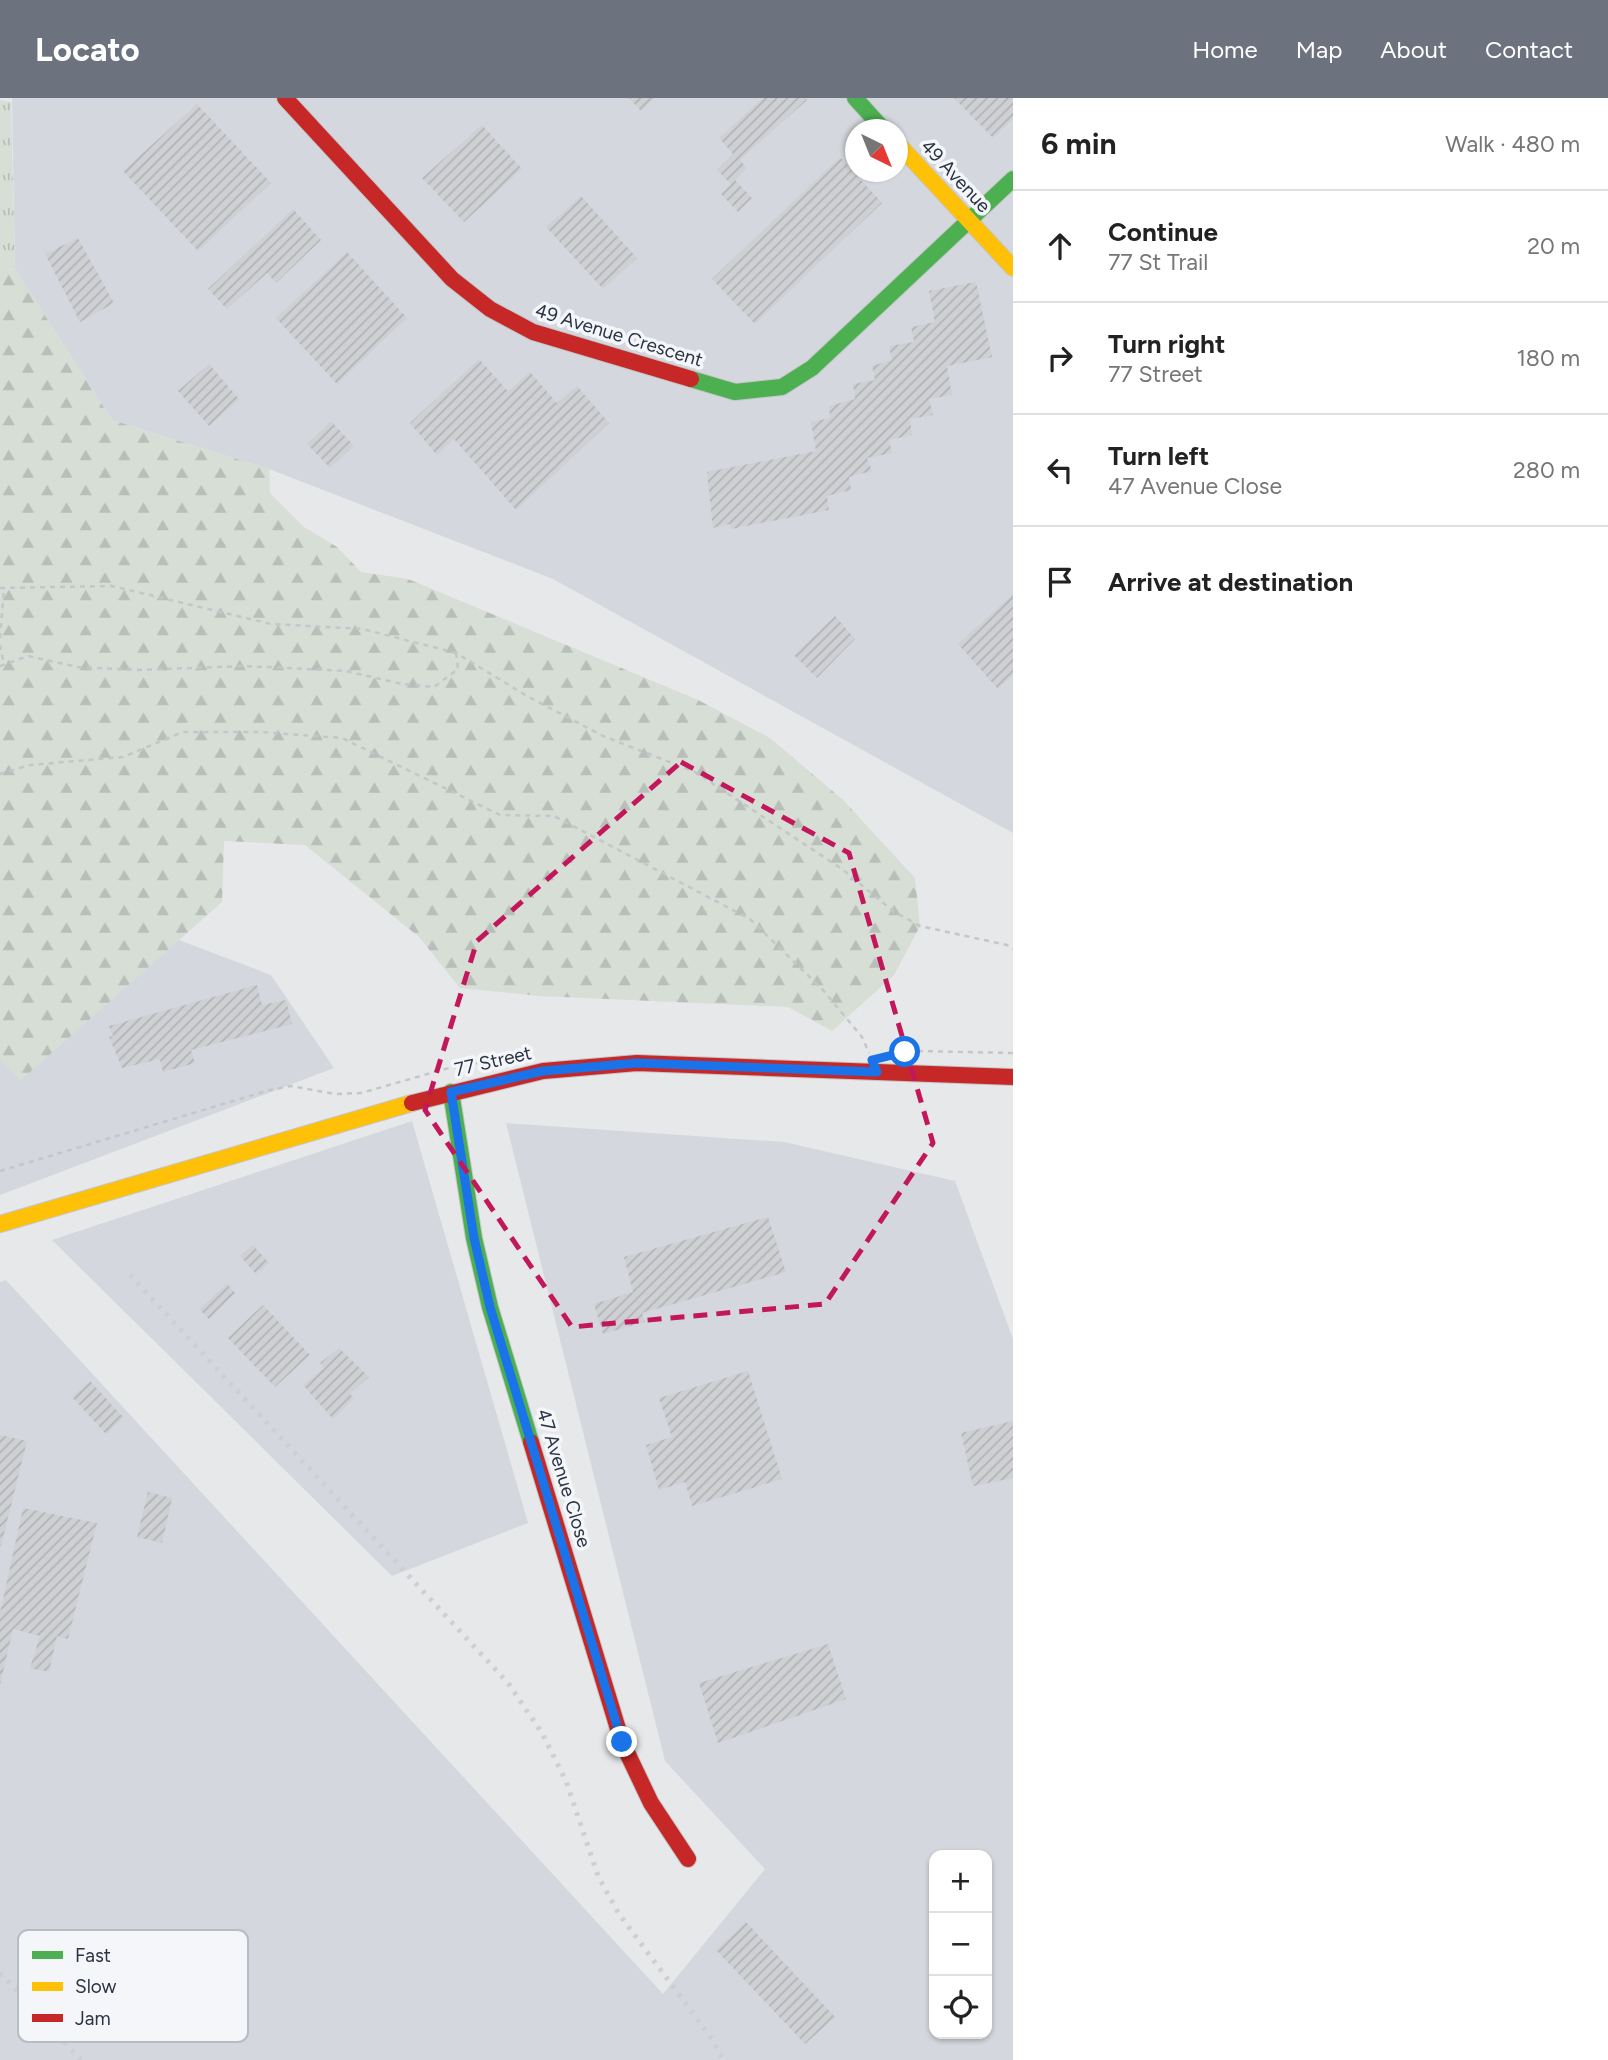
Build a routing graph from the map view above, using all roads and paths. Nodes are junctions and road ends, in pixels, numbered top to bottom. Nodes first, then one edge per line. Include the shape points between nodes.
1 (285, 98) edge
2 (855, 98) edge
3 (874, 119) edge
4 (908, 155) edge
5 (1013, 179) edge
6 (969, 220) junction
7 (1013, 268) edge
8 (2, 588) edge
9 (0, 638) edge
10 (0, 645) edge
11 (456, 653) junction
12 (2, 665) edge
13 (1, 773) edge
14 (1013, 949) edge
15 (1013, 1053) edge
16 (894, 1054) dead end
17 (877, 1072) junction
18 (1013, 1077) edge
19 (451, 1092) junction
20 (0, 1224) edge
21 (688, 1859) dead end

1 - 6 street, 49 Avenue Crescent via 452,279 502,317 533,332 735,392 782,387 812,368
2 - 3 street
4 - 6 street, 49 Avenue
5 - 6 street, 49 Avenue Crescent
6 - 7 street, 49 Avenue
8 - 9 path
8 - 11 path via 112,586 271,624 363,629
10 - 12 path
11 - 12 path via 458,669 434,687 346,671 244,666 126,670 78,667 27,656
11 - 14 path via 603,736 695,772 920,926
13 - 17 path via 30,765 123,757 183,733 342,738 500,815 554,816 750,919 823,990 862,1037
15 - 16 path
17 - 18 street, 77 Street
17 - 19 street, 77 Street via 637,1063 543,1071
19 - 20 street, 77 Street
19 - 21 street, 47 Avenue Close via 490,1307 622,1742 644,1794

